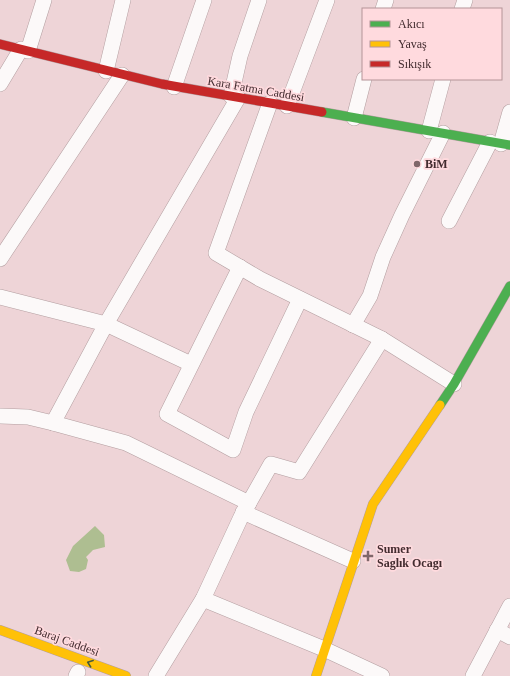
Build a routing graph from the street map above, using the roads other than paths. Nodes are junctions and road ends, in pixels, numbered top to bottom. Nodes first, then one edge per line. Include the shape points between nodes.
1 (44, 0) edge
2 (123, 0) edge
3 (204, 0) edge
4 (259, 0) edge
5 (326, 0) edge
6 (0, 44) edge
7 (24, 50) junction
8 (106, 71) junction
9 (122, 75) junction
10 (364, 80) edge
11 (443, 80) edge
12 (0, 84) edge
13 (174, 86) junction
14 (234, 97) junction
15 (270, 103) junction
16 (287, 106) junction
17 (510, 112) edge
18 (354, 118) junction
19 (436, 132) junction
20 (500, 144) edge
21 (449, 221) dead end
22 (0, 259) edge
23 (240, 267) junction
24 (510, 286) edge
25 (0, 297) edge
26 (300, 299) junction
27 (106, 324) junction
28 (354, 325) junction
29 (382, 339) junction
30 (191, 364) junction
31 (454, 384) junction
32 (0, 416) edge
33 (53, 422) junction
34 (246, 508) junction
35 (353, 561) junction
36 (203, 599) junction
37 (510, 606) edge
38 (0, 630) edge
39 (504, 634) edge
40 (324, 649) junction
41 (126, 676) edge
42 (156, 676) edge
43 (316, 676) edge
44 (382, 676) edge
45 (473, 676) edge

1 - 7 street
2 - 8 street
3 - 13 street
4 - 14 street via 240,56
5 - 16 street
6 - 7 main road, Kara Fatma Caddesi
7 - 8 main road, Kara Fatma Caddesi
7 - 12 street
8 - 9 main road, Kara Fatma Caddesi
9 - 13 main road, Kara Fatma Caddesi
9 - 22 street
10 - 18 street
11 - 19 street
13 - 14 main road, Kara Fatma Caddesi
14 - 15 main road, Kara Fatma Caddesi
14 - 27 street
15 - 16 main road, Kara Fatma Caddesi
15 - 23 street via 216,253
16 - 18 main road, Kara Fatma Caddesi
17 - 20 street
18 - 19 main road, Kara Fatma Caddesi
19 - 20 main road, Kara Fatma Caddesi
19 - 28 street via 383,257 370,296
20 - 21 street
23 - 26 street
23 - 30 street
24 - 31 main road
25 - 27 street
26 - 28 street
26 - 30 street via 246,412 233,450 167,414
27 - 30 street
27 - 33 street
28 - 29 street
29 - 31 street
29 - 34 street via 299,472 271,464
31 - 35 main road via 373,504
32 - 33 street via 28,417
33 - 34 street via 126,443
34 - 35 street
34 - 36 street
35 - 40 main road
36 - 40 street
36 - 42 street
37 - 39 street
41 -> 38 main road, Baraj Caddesi
39 - 45 street
40 - 43 main road
40 - 44 street

